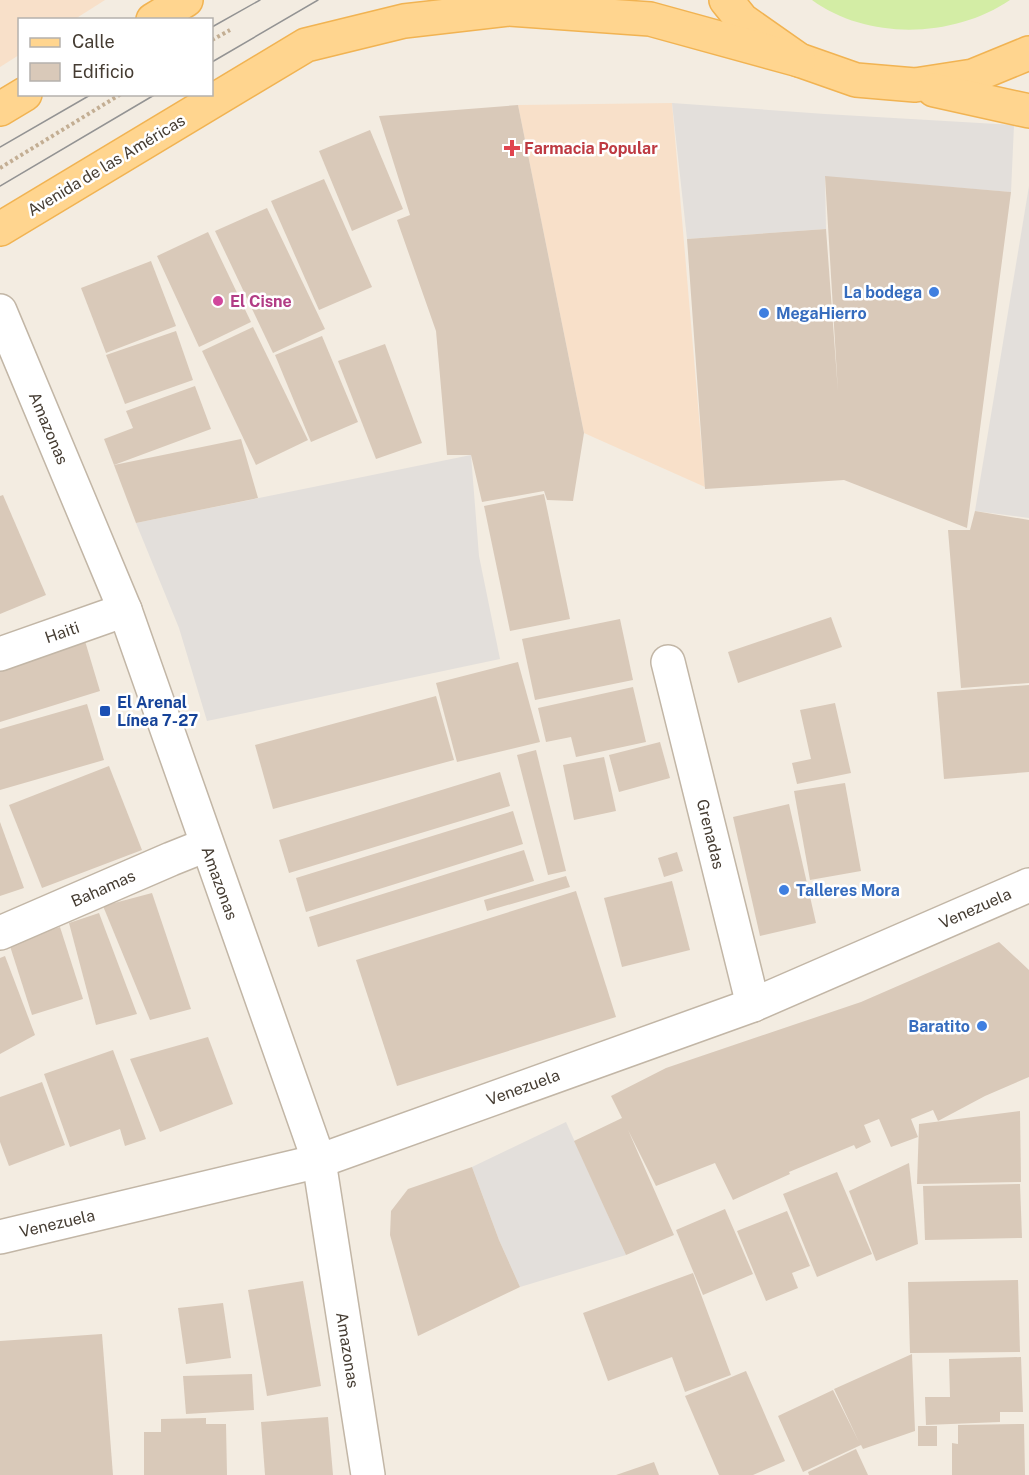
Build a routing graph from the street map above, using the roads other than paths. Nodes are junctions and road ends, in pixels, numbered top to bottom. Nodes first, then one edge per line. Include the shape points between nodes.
1 (186, 0) edge
2 (726, 0) edge
3 (156, 18) edge
4 (1029, 53) edge
5 (799, 60) junction
6 (915, 86) junction
7 (22, 96) edge
8 (0, 109) edge
9 (1029, 111) edge
10 (0, 229) edge
11 (0, 311) edge
12 (125, 610) junction
13 (0, 654) edge
14 (668, 662) dead end
15 (206, 845) junction
16 (1029, 885) edge
17 (0, 933) edge
18 (753, 1005) junction
19 (318, 1161) junction
20 (0, 1236) edge
21 (368, 1475) edge

1 - 3 main road
2 - 5 main road via 742,20
4 - 6 main road via 973,76
5 - 6 main road via 856,80
5 - 10 main road, Avenida de las Américas via 650,19 508,9 404,21 306,45
6 - 9 main road
7 - 8 main road
11 - 12 street, Amazonas
12 - 13 street, Haiti
12 - 15 street, Amazonas
14 - 18 street, Grenadas
15 - 17 street, Bahamas
15 - 19 street, Amazonas
16 - 18 street, Venezuela
18 - 19 street, Venezuela
19 - 20 street, Venezuela
19 - 21 street, Amazonas

